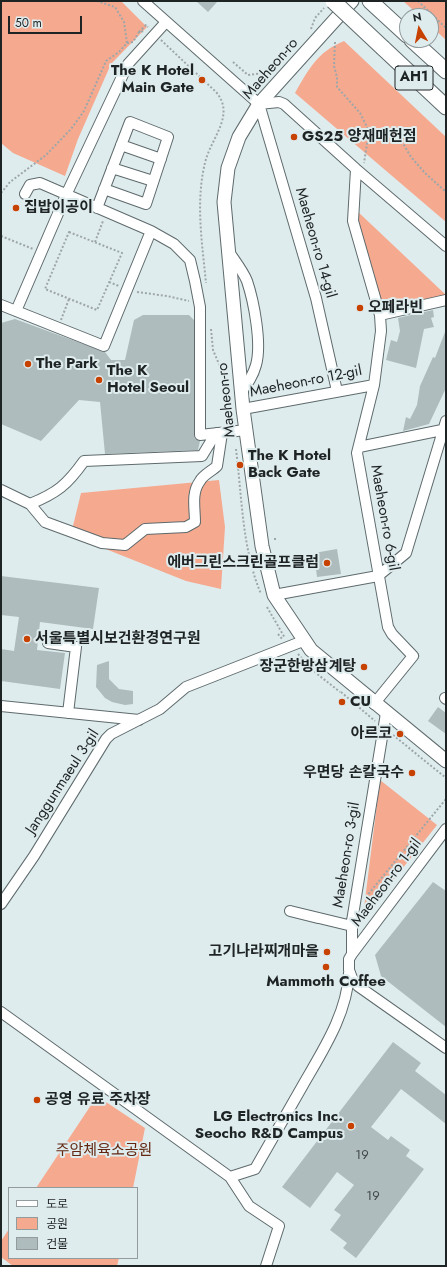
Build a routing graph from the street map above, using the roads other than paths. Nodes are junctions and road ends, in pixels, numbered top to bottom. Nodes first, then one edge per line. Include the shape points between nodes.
1 (143, 1) edge
2 (352, 1) edge
3 (370, 1) edge
4 (329, 4) edge
5 (166, 22) junction
6 (399, 28) edge
7 (420, 48) edge
8 (446, 72) edge
9 (259, 104) junction
10 (446, 107) edge
11 (121, 145) junction
12 (160, 159) junction
13 (112, 168) junction
14 (360, 172) junction
15 (153, 181) junction
16 (104, 189) junction
17 (25, 194) dead end
18 (66, 195) junction
19 (97, 208) junction
20 (151, 232) junction
21 (446, 246) edge
22 (229, 251) junction
23 (446, 300) edge
24 (1, 305) edge
25 (16, 311) junction
26 (380, 315) junction
27 (374, 385) junction
28 (337, 391) junction
29 (241, 392) junction
30 (243, 409) junction
31 (444, 425) edge
32 (246, 430) junction
33 (219, 433) junction
34 (359, 447) junction
35 (1, 490) edge
36 (30, 504) junction
37 (378, 576) junction
38 (274, 595) junction
39 (303, 641) junction
40 (48, 643) dead end
41 (374, 704) junction
42 (1, 706) edge
43 (68, 713) junction
44 (386, 713) junction
45 (141, 720) junction
46 (446, 761) edge
47 (446, 829) edge
48 (1, 904) edge
49 (290, 911) dead end
50 (352, 926) junction
51 (352, 954) junction
52 (349, 973) junction
53 (1, 1012) edge
54 (446, 1048) edge
55 (230, 1177) junction
56 (266, 1266) edge

1 - 5 street
2 - 9 main road, Maeheon-ro
3 - 6 highway
4 - 10 highway, AH1, bridge via 383,48
5 - 9 street
5 - 18 street via 128,64
7 - 8 highway, AH1
9 - 14 street via 284,104
9 - 22 main road, Maeheon-ro via 239,137 228,168 224,202
9 - 28 street, Maeheon-ro 14-gil via 316,298
11 - 12 street
11 - 12 street via 130,122 168,137
11 - 13 street
12 - 15 street
13 - 15 street
13 - 16 street
14 - 21 street
14 - 26 street, Maeheon-ro 6-gil via 353,221
15 - 16 street via 146,204
16 - 19 street
17 - 18 street via 30,185 36,183
18 - 19 street
18 - 25 street
19 - 20 street
20 - 25 street via 104,346
20 - 33 street via 174,244 190,260 200,307 200,435
22 - 29 main road, Maeheon-ro
22 - 29 street via 246,279 258,347 251,378
23 - 26 street
24 - 25 street
26 - 27 street, Maeheon-ro 6-gil via 381,330
27 - 28 street, Maeheon-ro 12-gil
27 - 34 street, Maeheon-ro 6-gil
28 - 30 street, Maeheon-ro 12-gil
29 - 30 main road, Maeheon-ro
30 - 32 main road, Maeheon-ro
31 - 34 street
31 - 37 street via 406,553
32 - 33 street
32 - 38 main road, Maeheon-ro via 262,546
33 - 36 street via 202,456 84,461 70,481 50,496
33 - 36 street via 217,466 200,480 194,499 195,522 186,526 145,529 125,545 102,543 45,522
34 - 37 street, Maeheon-ro 6-gil via 357,453
35 - 36 street
37 - 38 street
37 - 41 street, Maeheon-ro 6-gil via 388,627 413,656
38 - 39 main road, Maeheon-ro
39 - 41 main road, Maeheon-ro
39 - 45 street, Janggunmaeul 3-gil via 186,687 160,709
40 - 43 street via 76,648
41 - 44 main road, Maeheon-ro
42 - 43 street
43 - 45 street
44 - 46 main road, Maeheon-ro
44 - 50 street, Maeheon-ro 3-gil
45 - 48 street, Janggunmaeul 3-gil via 106,739 34,856
47 - 51 street, Maeheon-ro 1-gil
49 - 50 street
50 - 51 street, Maeheon-ro 3-gil
51 - 52 street, Maeheon-ro 3-gil via 348,964
52 - 54 street via 363,990
52 - 55 street via 349,984 342,1008 330,1038 255,1169
53 - 55 street
55 - 56 street via 249,1206 279,1226

